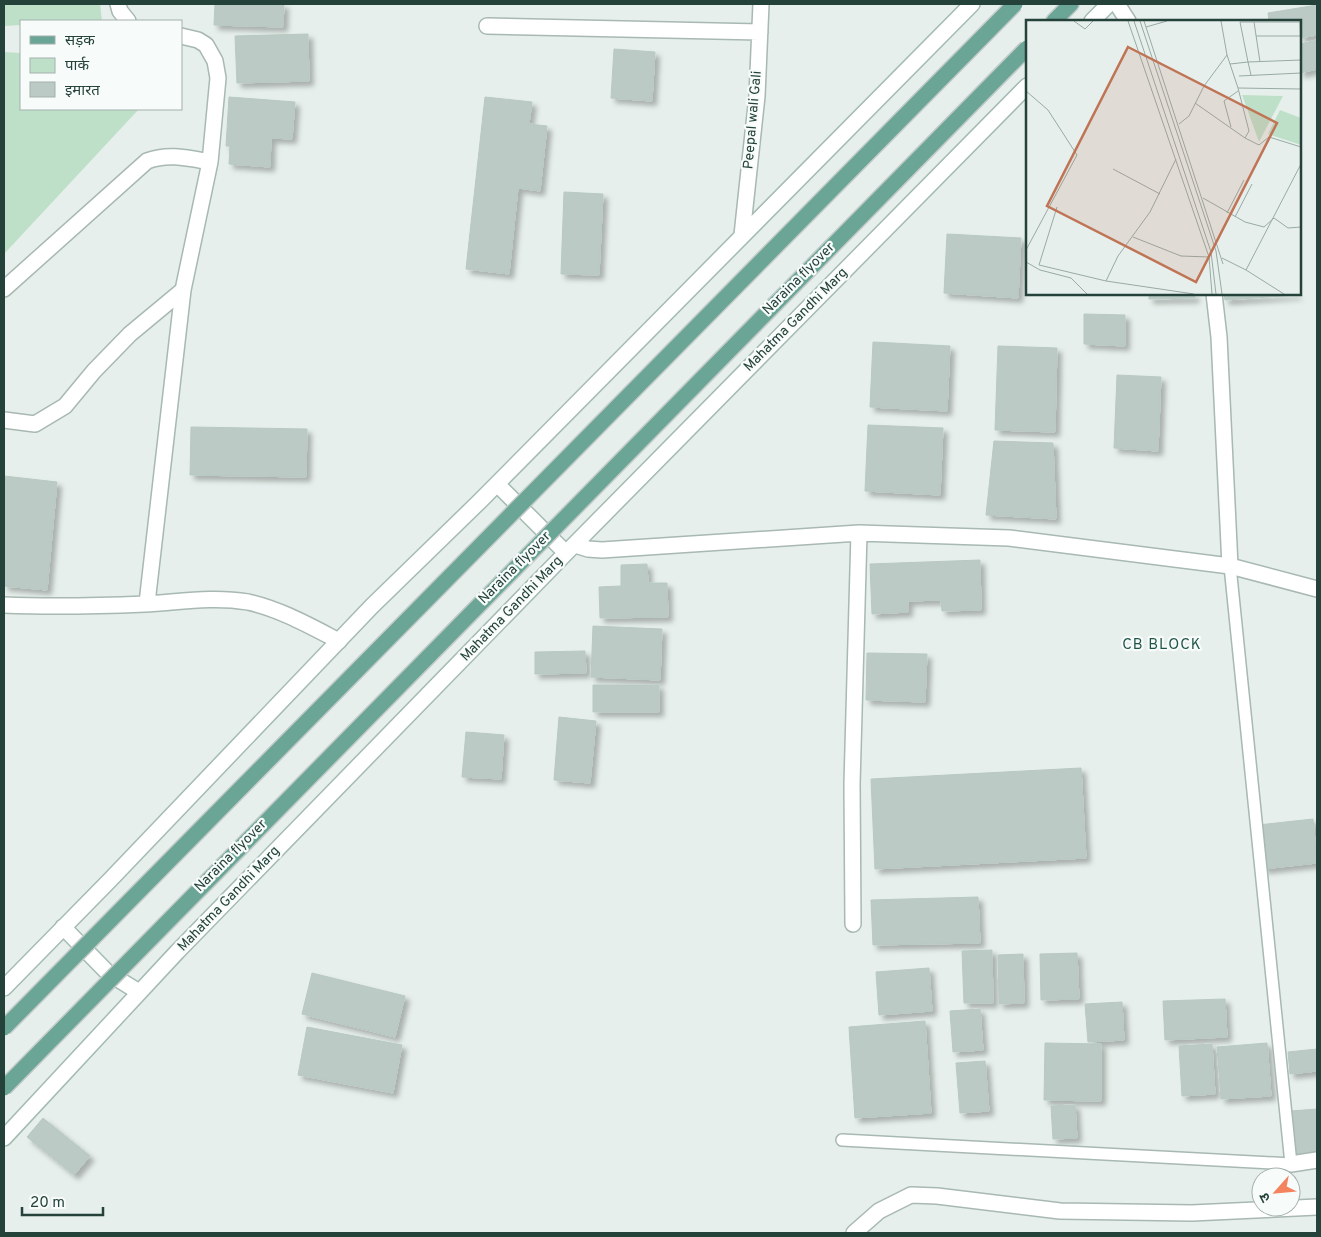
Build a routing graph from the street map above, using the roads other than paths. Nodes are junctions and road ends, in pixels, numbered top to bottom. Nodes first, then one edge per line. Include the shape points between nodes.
1 (118, 4) edge
2 (761, 4) edge
3 (972, 4) edge
4 (1015, 4) edge
5 (1071, 4) edge
6 (1109, 4) edge
7 (1117, 4) edge
8 (127, 20) edge
9 (1055, 20) edge
10 (1093, 20) edge
11 (1127, 20) edge
12 (487, 26) dead end
13 (760, 32) junction
14 (182, 36) edge
15 (1026, 49) edge
16 (1026, 87) edge
17 (210, 162) junction
18 (742, 235) junction
19 (4, 289) edge
20 (183, 290) junction
21 (1214, 295) edge
22 (4, 420) edge
23 (497, 484) junction
24 (860, 533) junction
25 (571, 549) junction
26 (1230, 566) junction
27 (1317, 589) edge
28 (147, 604) junction
29 (4, 605) edge
30 (339, 641) junction
31 (853, 924) dead end
32 (63, 927) junction
33 (4, 988) edge
34 (139, 992) junction
35 (4, 1028) edge
36 (4, 1088) edge
37 (4, 1138) edge
38 (842, 1140) dead end
39 (1317, 1160) edge
40 (1291, 1164) junction
41 (1317, 1207) edge
42 (854, 1233) edge

1 - 8 street
2 - 13 street, Peepal wali Gali
3 - 18 street
4 - 35 main road, bridge
5 - 9 main road
6 - 10 street
7 - 11 street
12 - 13 street
13 - 18 street, Peepal wali Gali via 757,96
14 - 17 street via 206,45 215,61 218,78
15 - 36 main road, Naraina flyover, bridge
16 - 25 street, Mahatma Gandhi Marg
17 - 19 street via 172,156 147,161
17 - 20 street
18 - 23 street
20 - 22 street via 130,334 65,406 35,424
20 - 28 street
21 - 26 street
23 - 25 street
23 - 30 street
24 - 25 street via 602,550
24 - 26 street via 1009,538
24 - 31 street via 852,784
25 - 34 street, Mahatma Gandhi Marg
26 - 27 street
26 - 40 lane
28 - 29 street
28 - 30 street via 212,598 249,602 296,618
30 - 32 street
32 - 33 street
32 - 34 street via 108,973
34 - 37 street, Mahatma Gandhi Marg
38 - 40 lane
39 - 40 street
41 - 42 street via 1192,1213 1060,1211 911,1195 879,1211

